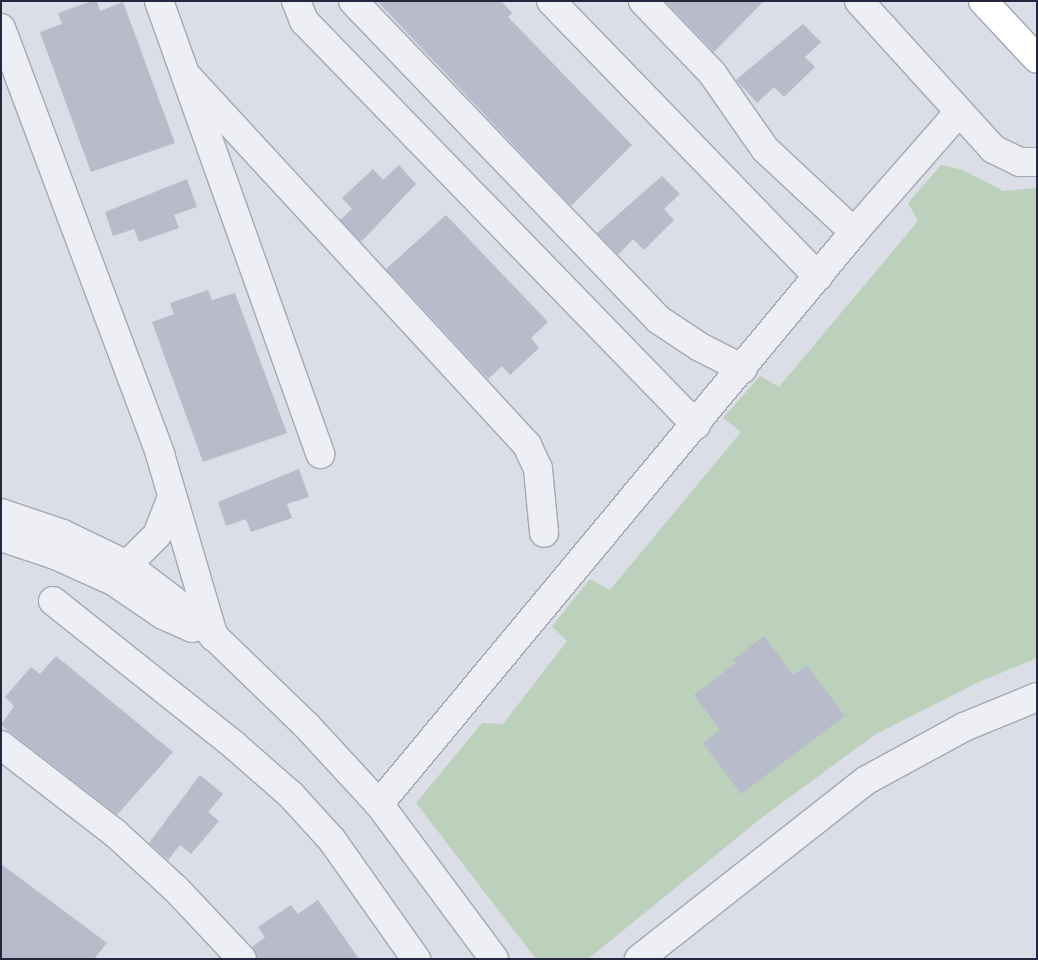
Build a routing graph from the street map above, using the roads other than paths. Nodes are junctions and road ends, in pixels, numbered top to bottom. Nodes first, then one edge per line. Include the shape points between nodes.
1 (158, 1) edge
2 (296, 1) edge
3 (353, 1) edge
4 (551, 1) edge
5 (643, 1) edge
6 (859, 1) edge
7 (983, 1) edge
8 (1, 28) edge
9 (1037, 58) edge
10 (185, 74) junction
11 (959, 112) junction
12 (1037, 162) edge
13 (854, 232) junction
14 (818, 277) junction
15 (743, 369) junction
16 (696, 426) junction
17 (320, 454) dead end
18 (172, 497) junction
19 (1, 514) edge
20 (544, 533) dead end
21 (1, 537) edge
22 (128, 565) junction
23 (53, 601) dead end
24 (214, 637) junction
25 (1037, 697) edge
26 (1, 745) edge
27 (379, 804) junction
28 (242, 959) edge
29 (416, 959) edge
30 (494, 959) edge
31 (639, 959) edge

1 - 10 street
2 - 16 street via 304,21
3 - 15 street via 660,320 700,347
4 - 14 street
5 - 13 street via 712,73 765,149
6 - 11 street
7 - 9 main road
8 - 18 street via 160,454
10 - 17 street
10 - 20 street via 527,445 538,469
11 - 12 street via 993,149 1006,158
11 - 13 street
13 - 14 street
14 - 15 street
15 - 16 street
16 - 27 street
18 - 22 street via 157,535
18 - 24 street
19 - 22 street via 64,534
21 - 24 street via 55,555 113,581 163,616
22 - 24 street via 183,607
23 - 29 street via 235,746 298,802 332,840
24 - 27 street via 307,726
25 - 31 street via 964,727 866,781
26 - 28 street via 115,833 176,889
27 - 30 street

